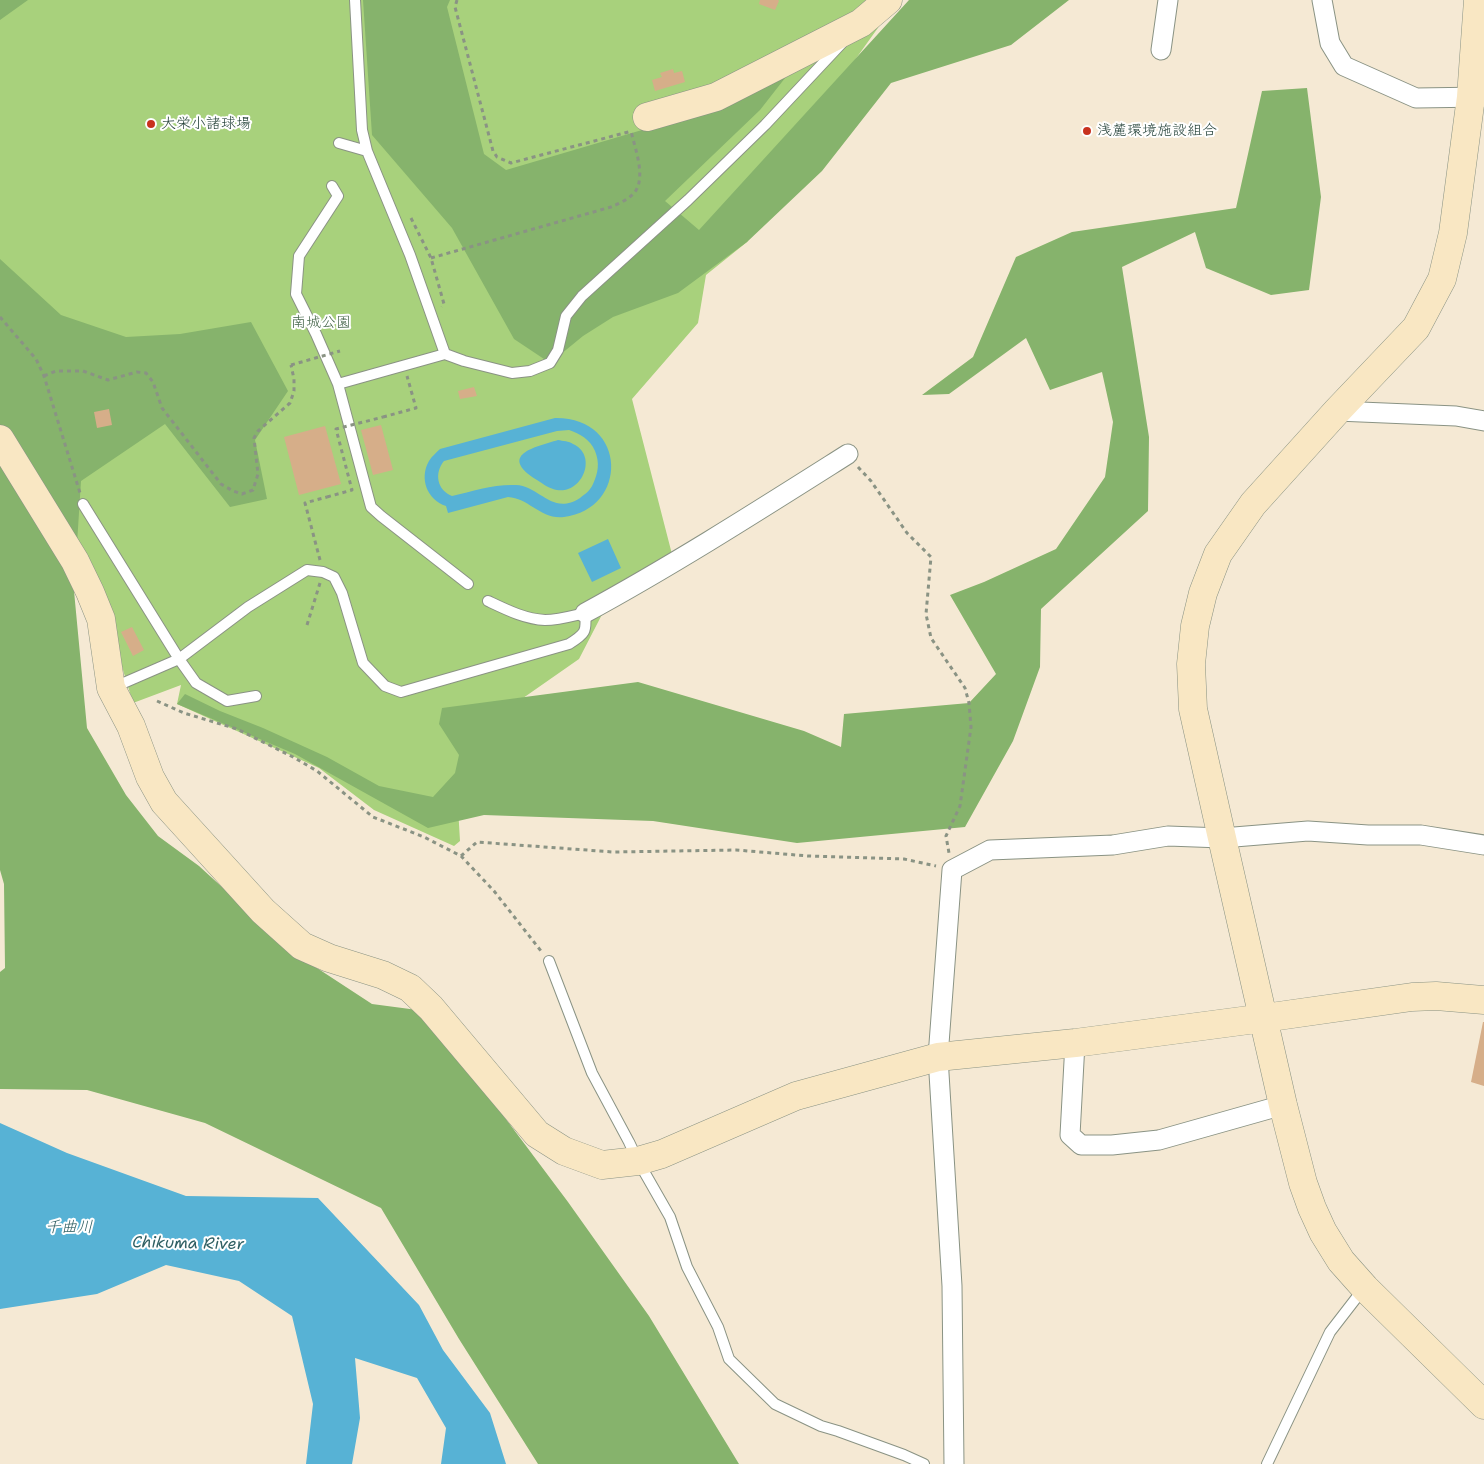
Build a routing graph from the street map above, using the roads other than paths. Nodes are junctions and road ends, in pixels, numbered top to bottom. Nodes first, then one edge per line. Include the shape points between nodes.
1 (354, 0) edge
2 (888, 0) edge
3 (1168, 0) edge
4 (1322, 0) edge
5 (1478, 0) edge
6 (861, 23) junction
7 (1161, 50) dead end
8 (1477, 97) edge
9 (639, 126) road end
10 (339, 144) dead end
11 (367, 151) junction
12 (332, 186) dead end
13 (445, 354) junction
14 (338, 384) junction
15 (1337, 411) junction
16 (1484, 421) edge
17 (0, 439) edge
18 (848, 454) road end
19 (83, 504) road end
20 (468, 584) dead end
21 (488, 601) dead end
22 (585, 613) junction
23 (179, 659) junction
24 (111, 688) junction
25 (256, 696) dead end
26 (1222, 838) junction
27 (1484, 845) edge
28 (550, 961) road end
29 (1484, 1000) edge
30 (1264, 1018) junction
31 (1075, 1043) junction
32 (938, 1057) junction
33 (1283, 1105) junction
34 (638, 1161) junction
35 (1365, 1288) junction
36 (1484, 1406) edge
37 (924, 1464) edge
38 (954, 1464) edge
39 (1267, 1464) edge

1 - 11 lane via 362,130
2 - 6 street
3 - 7 street
4 - 8 street via 1330,44 1344,66 1416,98
5 - 8 street
6 - 9 street via 716,97
6 - 13 lane via 765,125 582,296 566,316 558,350 550,363 530,371 512,373
8 - 15 street via 1442,279 1416,328
10 - 11 lane
11 - 13 lane via 410,255
12 - 14 lane via 338,196 299,256 296,294
13 - 14 lane
14 - 20 lane via 371,507
15 - 16 street via 1456,416
15 - 26 street via 1253,504 1218,554 1202,593 1191,664 1193,709
17 - 24 street via 75,561 90,592 100,619
18 - 22 street
19 - 23 lane
21 - 22 lane via 528,618 547,620
22 - 23 lane via 587,626 581,637 569,644 401,692 385,686 363,663 334,577 307,570 248,607
23 - 24 lane
23 - 25 lane via 196,683 227,701
24 - 34 street via 164,802 263,911 302,946 384,975 410,988 431,1008 536,1134 564,1151 602,1165
26 - 27 street via 1308,831 1421,835
26 - 30 street
26 - 32 street via 1168,836 1113,845 990,850 952,870
28 - 34 lane via 592,1073
29 - 30 street via 1412,997
30 - 31 street
30 - 33 street
31 - 32 street
31 - 33 street via 1070,1135 1081,1145 1159,1140
32 - 34 street via 796,1096 662,1154
32 - 38 street via 952,1286
33 - 35 street via 1312,1208 1341,1261
34 - 37 lane via 670,1217 687,1267 718,1327 729,1359 775,1404 821,1426
35 - 36 street
35 - 39 lane via 1330,1332

